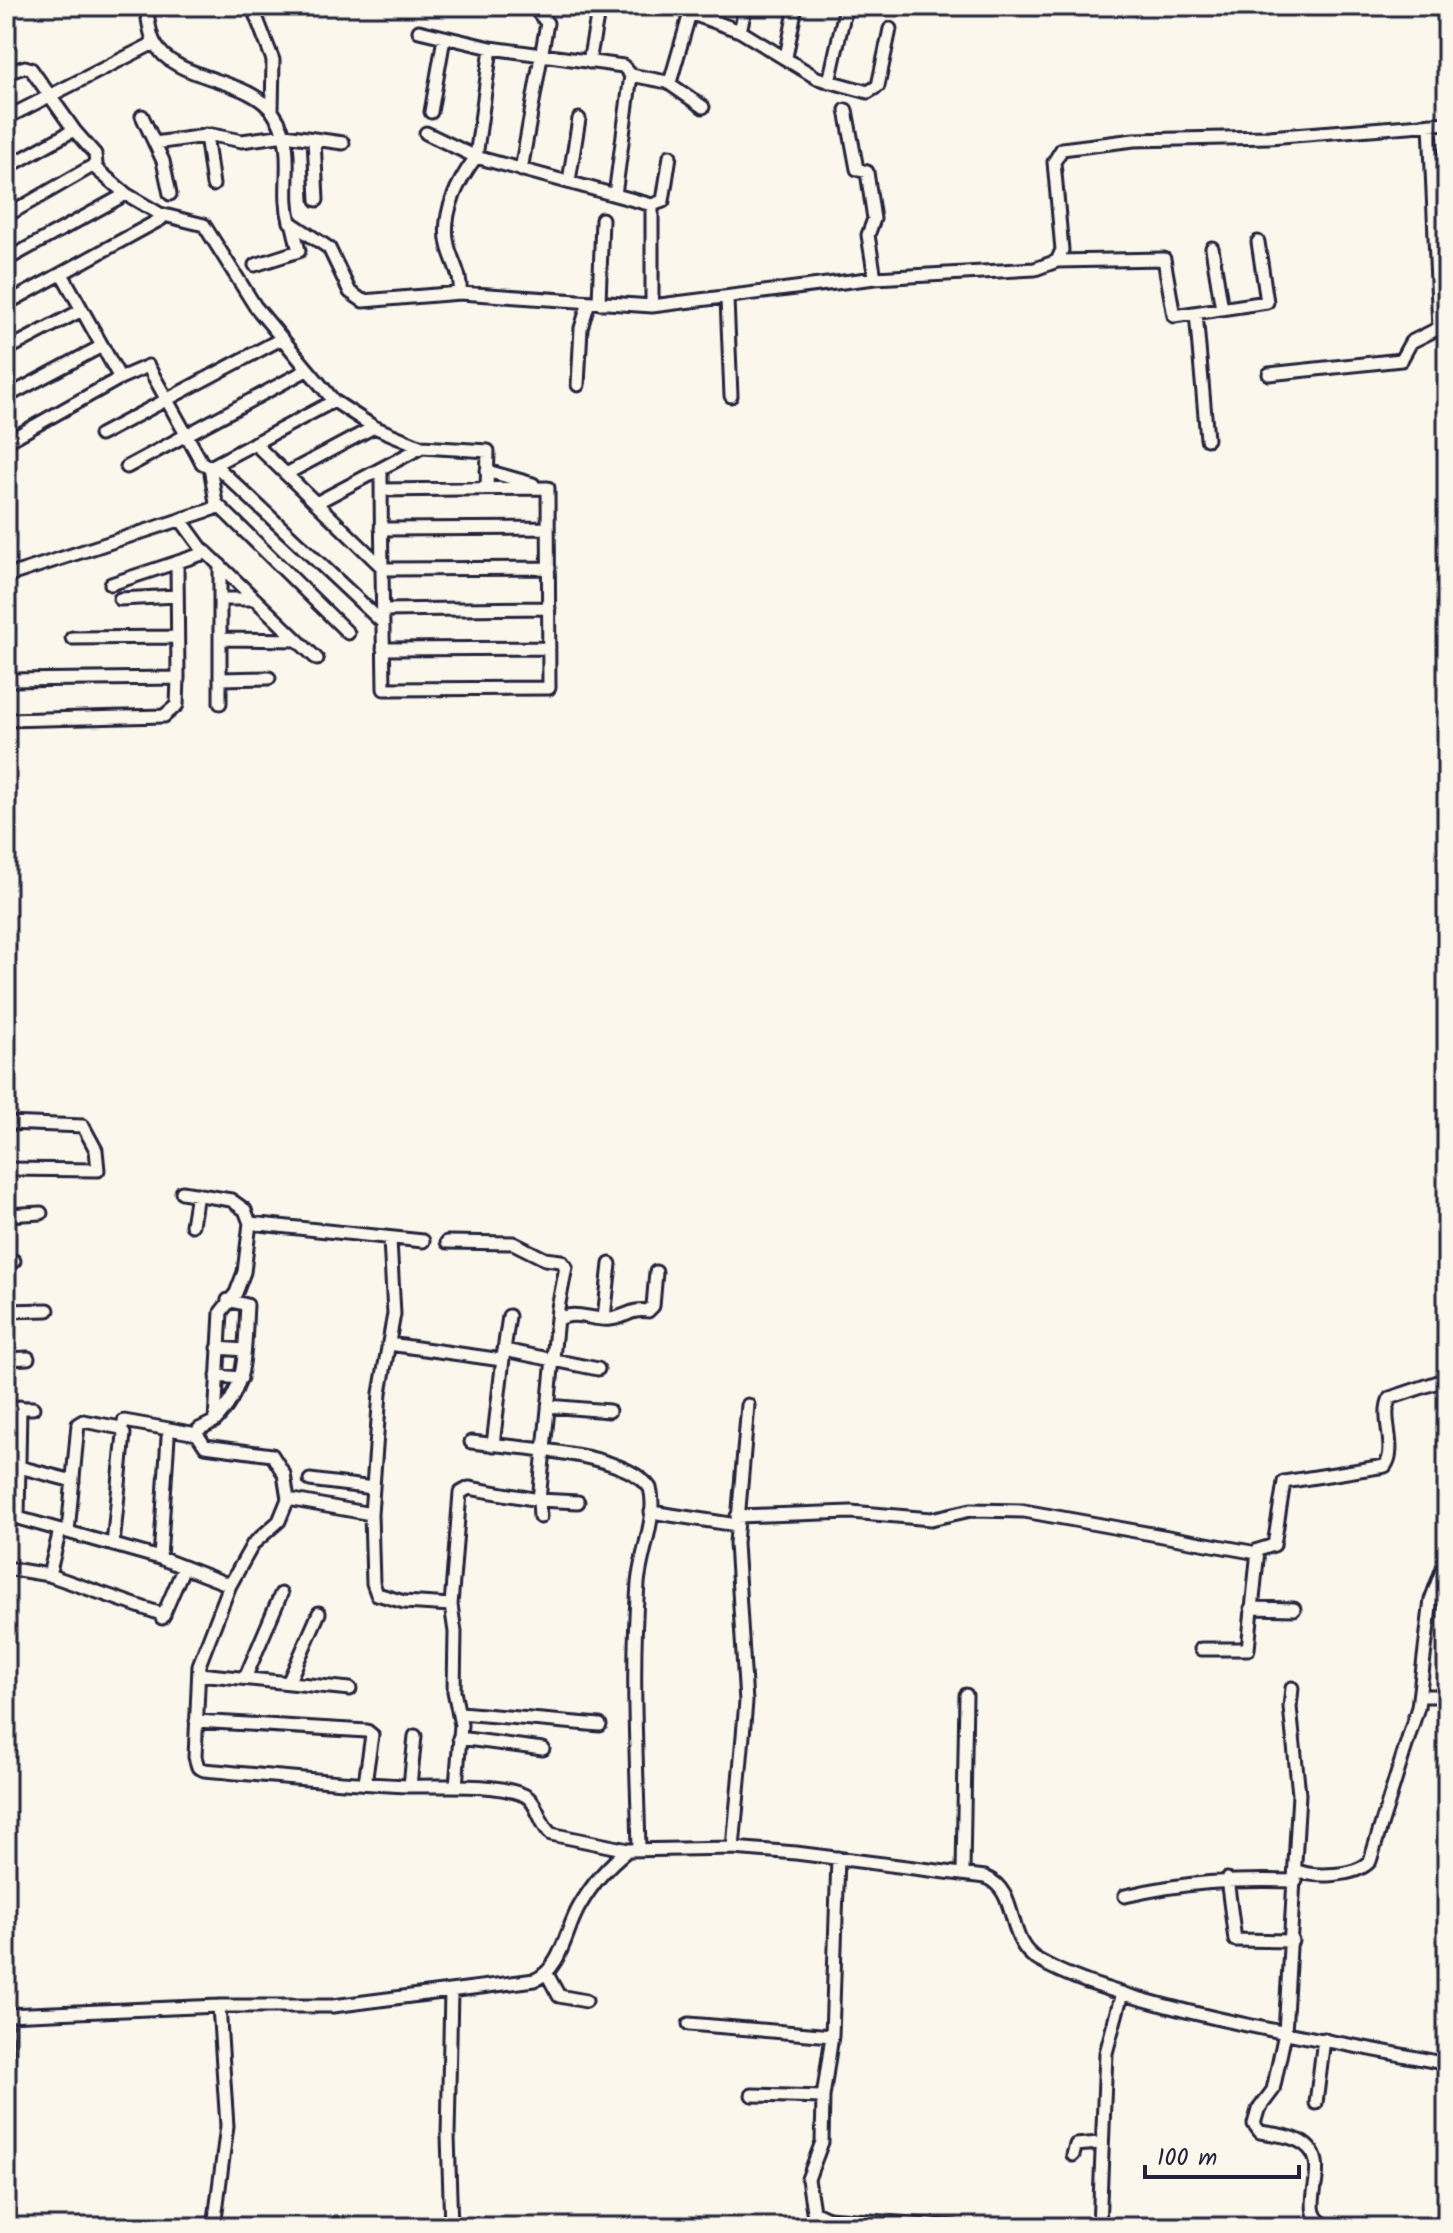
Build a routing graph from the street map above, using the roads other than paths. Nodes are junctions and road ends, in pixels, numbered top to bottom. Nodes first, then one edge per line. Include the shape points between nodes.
1 (146, 6) edge
2 (252, 6) edge
3 (533, 6) edge
4 (599, 6) edge
5 (746, 6) edge
6 (796, 6) edge
7 (846, 6) edge
8 (695, 9) edge
9 (890, 29) dead end
10 (419, 31) dead end
11 (740, 31) junction
12 (444, 38) junction
13 (154, 43) junction
14 (491, 48) junction
15 (542, 54) junction
16 (786, 57) junction
17 (589, 62) junction
18 (6, 73) edge
19 (631, 75) junction
20 (667, 82) junction
21 (829, 82) junction
22 (49, 95) junction
23 (703, 107) dead end
24 (846, 110) dead end
25 (272, 111) junction
26 (431, 112) dead end
27 (142, 116) dead end
28 (6, 118) edge
29 (579, 119) dead end
30 (1447, 123) edge
31 (1430, 124) junction
32 (74, 130) junction
33 (426, 133) dead end
34 (206, 135) junction
35 (285, 135) junction
36 (314, 139) junction
37 (155, 143) junction
38 (343, 143) dead end
39 (670, 156) dead end
40 (476, 157) junction
41 (94, 167) junction
42 (6, 168) edge
43 (521, 170) junction
44 (569, 181) junction
45 (213, 185) dead end
46 (126, 194) junction
47 (170, 194) dead end
48 (615, 195) junction
49 (317, 200) dead end
50 (652, 205) junction
51 (160, 214) junction
52 (6, 216) edge
53 (602, 219) dead end
54 (293, 226) junction
55 (1258, 242) dead end
56 (1212, 248) dead end
57 (6, 260) edge
58 (1057, 261) junction
59 (255, 265) dead end
60 (62, 274) junction
61 (875, 278) junction
62 (460, 293) junction
63 (727, 299) junction
64 (594, 302) junction
65 (6, 304) edge
66 (652, 306) junction
67 (1222, 309) junction
68 (82, 310) junction
69 (1196, 313) junction
70 (281, 339) junction
71 (102, 346) junction
72 (6, 350) edge
73 (305, 371) junction
74 (1269, 374) dead end
75 (120, 378) junction
76 (578, 385) dead end
77 (731, 396) dead end
78 (6, 397) edge
79 (168, 399) junction
80 (334, 401) junction
81 (374, 427) junction
82 (100, 435) dead end
83 (187, 435) junction
84 (1207, 439) dead end
85 (6, 442) edge
86 (254, 443) junction
87 (422, 447) junction
88 (127, 467) dead end
89 (212, 469) junction
90 (381, 469) junction
91 (487, 471) junction
92 (286, 474) junction
93 (548, 488) junction
94 (487, 489) junction
95 (381, 490) junction
96 (215, 497) junction
97 (316, 503) junction
98 (181, 520) junction
99 (548, 528) junction
100 (381, 529) junction
101 (206, 552) junction
102 (177, 563) junction
103 (220, 565) junction
104 (382, 568) junction
105 (549, 568) junction
106 (10, 575) dead end
107 (111, 584) dead end
108 (177, 596) junction
109 (120, 599) dead end
110 (220, 599) junction
111 (255, 599) junction
112 (549, 608) junction
113 (383, 610) junction
114 (383, 623) junction
115 (348, 633) dead end
116 (177, 637) junction
117 (72, 638) dead end
118 (220, 639) junction
119 (297, 640) junction
120 (549, 648) junction
121 (383, 649) junction
122 (317, 659) dead end
123 (178, 678) junction
124 (269, 678) dead end
125 (220, 679) junction
126 (6, 680) edge
127 (220, 703) dead end
128 (6, 720) edge
129 (6, 1123) edge
130 (6, 1169) edge
131 (182, 1192) dead end
132 (197, 1194) junction
133 (41, 1213) dead end
134 (6, 1215) edge
135 (250, 1223) junction
136 (192, 1225) dead end
137 (390, 1240) junction
138 (423, 1241) dead end
139 (447, 1242) dead end
140 (610, 1264) dead end
141 (656, 1272) dead end
142 (228, 1300) junction
143 (48, 1310) dead end
144 (6, 1311) edge
145 (509, 1316) dead end
146 (604, 1318) junction
147 (558, 1320) junction
148 (389, 1344) junction
149 (218, 1348) junction
150 (244, 1350) junction
151 (503, 1355) junction
152 (28, 1358) dead end
153 (6, 1359) edge
154 (554, 1360) junction
155 (598, 1369) dead end
156 (217, 1376) junction
157 (241, 1378) junction
158 (1447, 1379) edge
159 (748, 1405) dead end
160 (548, 1406) junction
161 (6, 1407) edge
162 (20, 1407) junction
163 (33, 1408) dead end
164 (609, 1411) dead end
165 (124, 1421) dead end
166 (215, 1421) junction
167 (197, 1434) junction
168 (168, 1437) dead end
169 (471, 1442) dead end
170 (493, 1445) junction
171 (543, 1453) junction
172 (19, 1467) junction
173 (310, 1480) dead end
174 (73, 1481) junction
175 (373, 1488) junction
176 (288, 1499) junction
177 (539, 1500) junction
178 (578, 1502) dead end
179 (651, 1512) junction
180 (371, 1514) junction
181 (540, 1517) dead end
182 (12, 1518) edge
183 (737, 1520) junction
184 (64, 1531) junction
185 (113, 1545) junction
186 (1257, 1553) junction
187 (1447, 1557) edge
188 (160, 1558) junction
189 (184, 1567) junction
190 (6, 1568) edge
191 (49, 1575) junction
192 (230, 1585) junction
193 (281, 1594) dead end
194 (451, 1605) junction
195 (1251, 1608) junction
196 (1294, 1609) dead end
197 (319, 1613) dead end
198 (1201, 1649) dead end
199 (199, 1674) junction
200 (246, 1676) junction
201 (289, 1681) junction
202 (1292, 1688) dead end
203 (350, 1689) dead end
204 (966, 1695) dead end
205 (1420, 1696) junction
206 (1447, 1696) edge
207 (460, 1713) junction
208 (196, 1721) junction
209 (600, 1725) dead end
210 (415, 1736) dead end
211 (459, 1738) junction
212 (543, 1749) dead end
213 (365, 1783) junction
214 (410, 1786) junction
215 (456, 1786) junction
216 (733, 1848) junction
217 (633, 1849) junction
218 (838, 1858) junction
219 (963, 1873) junction
220 (1295, 1876) junction
221 (1227, 1879) junction
222 (1125, 1896) dead end
223 (1292, 1941) junction
224 (547, 1974) junction
225 (451, 1991) junction
226 (1122, 1993) junction
227 (586, 2001) dead end
228 (219, 2006) junction
229 (7, 2015) edge
230 (689, 2024) dead end
231 (1285, 2033) junction
232 (832, 2036) junction
233 (1324, 2039) junction
234 (7, 2059) edge
235 (1447, 2064) edge
236 (752, 2095) dead end
237 (823, 2097) junction
238 (1316, 2103) dead end
239 (1099, 2143) junction
240 (1073, 2155) dead end
241 (214, 2227) edge
242 (451, 2227) edge
243 (955, 2227) edge
244 (1099, 2227) edge
245 (1332, 2227) edge

1 - 13 street
2 - 25 street via 273,60
3 - 15 street via 547,23
4 - 17 street
5 - 11 street
6 - 16 street
7 - 21 street
8 - 11 street
8 - 20 street via 687,15 674,74
9 - 21 street via 876,90
10 - 12 street
11 - 16 street
12 - 14 street
12 - 26 street
13 - 22 street
13 - 25 street via 187,68 252,95
14 - 15 street
14 - 40 street
15 - 17 street
15 - 43 street
16 - 21 street
17 - 19 street via 626,67
18 - 22 street via 29,68
19 - 20 street
19 - 48 street
20 - 23 street
22 - 28 street
22 - 32 street
24 - 61 street via 857,169 871,179 874,219 868,235
25 - 35 street
27 - 37 street
29 - 44 street
30 - 31 street
31 - 58 street via 1269,137 1134,140 1062,149 1054,162 1063,245
31 - 74 street via 1439,328 1411,342 1401,360
32 - 41 street via 95,154
32 - 42 street
33 - 40 street
34 - 35 street via 242,141
34 - 37 street
34 - 45 street
35 - 36 street
35 - 54 street via 288,216
36 - 38 street
36 - 49 street
37 - 47 street
39 - 50 street via 666,195
40 - 43 street
40 - 62 street via 458,185 448,220 448,245 460,276
41 - 46 street
41 - 52 street
43 - 44 street
44 - 48 street
46 - 51 street
46 - 57 street
48 - 50 street
50 - 66 street
51 - 60 street via 159,221
51 - 70 street via 204,225
53 - 64 street
54 - 59 street via 299,251
54 - 62 street via 329,248 357,299
55 - 67 street via 1267,302
56 - 67 street
58 - 61 street via 1035,269
58 - 69 street via 1164,259 1174,316
60 - 65 street
60 - 68 street
61 - 63 street
62 - 64 street
63 - 66 street
63 - 77 street
64 - 66 street
64 - 76 street via 579,343
67 - 69 street
68 - 71 street
68 - 72 street
69 - 84 street
70 - 73 street
70 - 79 street
71 - 75 street
71 - 78 street
73 - 80 street
73 - 83 street
75 - 79 street via 148,366
75 - 85 street
79 - 82 street
79 - 83 street
80 - 81 street
80 - 86 street
81 - 87 street
81 - 92 street
83 - 88 street
83 - 89 street via 202,463
86 - 89 street
86 - 92 street
87 - 90 street
87 - 91 street via 488,451
89 - 96 street
89 - 114 street
90 - 95 street
90 - 97 street
91 - 93 street
91 - 94 street
92 - 97 street
93 - 94 street
93 - 99 street
94 - 95 street
95 - 100 street
96 - 98 street via 213,509
96 - 115 street
97 - 104 street
98 - 101 street
98 - 106 street
99 - 100 street
99 - 105 street
100 - 104 street
101 - 102 street
101 - 103 street
102 - 107 street
102 - 108 street
103 - 110 street
103 - 111 street
104 - 105 street
104 - 113 street
105 - 112 street
108 - 109 street
108 - 116 street
110 - 111 street
110 - 118 street
111 - 119 street
112 - 113 street
112 - 120 street
113 - 114 street
114 - 121 street
116 - 117 street
116 - 123 street
118 - 119 street
118 - 125 street
119 - 122 street
120 - 121 street
120 - 121 street via 549,688 384,689
123 - 126 street
123 - 128 street via 177,705 164,716
124 - 125 street
125 - 127 street
129 - 130 street via 83,1126 96,1150 98,1170
131 - 132 street
132 - 135 street via 237,1203
132 - 136 street
133 - 134 street
135 - 137 street
135 - 142 street via 244,1272
137 - 138 street
137 - 148 street via 394,1298
139 - 147 street via 513,1243 561,1261 566,1267
140 - 146 street
141 - 146 street via 648,1311 635,1309
142 - 149 street via 221,1312
142 - 150 street via 247,1305
143 - 144 street
145 - 151 street
146 - 147 street via 575,1315
147 - 154 street
148 - 151 street
148 - 175 street
149 - 150 street
149 - 156 street
150 - 157 street
151 - 154 street
151 - 170 street
152 - 153 street
154 - 155 street
154 - 160 street
156 - 157 street
156 - 166 street
157 - 166 street via 235,1396
158 - 186 street via 1390,1398 1385,1466 1284,1482 1274,1545
159 - 183 street
160 - 164 street
160 - 171 street
161 - 162 street
162 - 163 street
162 - 172 street
165 - 167 street
166 - 167 street
167 - 176 street via 205,1446 272,1455 284,1474
168 - 188 street
169 - 170 street
170 - 171 street
171 - 177 street
171 - 179 street via 596,1458 633,1473 650,1488
172 - 174 street
172 - 182 street
173 - 175 street
174 - 184 street
174 - 185 street via 79,1423 122,1429
175 - 180 street
176 - 180 street
176 - 192 street via 279,1521 253,1544
177 - 178 street
177 - 181 street
177 - 194 street via 472,1488 462,1491
179 - 183 street
179 - 217 street via 639,1573
180 - 194 street via 377,1594
182 - 184 street
183 - 186 street via 851,1512 931,1519 971,1510 1024,1511
183 - 216 street via 746,1702
184 - 185 street
184 - 191 street
185 - 188 street
186 - 195 street
187 - 205 street via 1431,1600
188 - 189 street
189 - 191 street via 163,1616
189 - 192 street
190 - 191 street
192 - 199 street
193 - 200 street
194 - 207 street via 454,1691
195 - 196 street
195 - 198 street via 1247,1650
197 - 201 street
199 - 200 street
199 - 208 street
200 - 201 street
201 - 203 street
202 - 220 street via 1299,1794
204 - 219 street
205 - 206 street
205 - 220 street via 1370,1861 1361,1869
207 - 209 street
207 - 211 street
208 - 213 street via 195,1757 204,1770
208 - 213 street via 367,1731 372,1735
210 - 214 street
211 - 212 street
211 - 215 street
213 - 214 street
214 - 215 street
215 - 217 street via 520,1794 532,1801 551,1834
216 - 217 street
216 - 218 street
217 - 224 street via 605,1869 583,1899
218 - 219 street
218 - 232 street
219 - 226 street via 985,1877 1004,1889 1017,1937 1032,1956
220 - 221 street
220 - 223 street
221 - 222 street
221 - 223 street via 1235,1940
223 - 231 street
224 - 225 street via 515,1984
224 - 227 street via 559,1996
225 - 228 street via 333,2006
225 - 242 street
226 - 231 street via 1227,2023
226 - 239 street via 1107,2043
228 - 229 street
228 - 241 street via 227,2126
229 - 234 street
230 - 232 street
231 - 233 street
231 - 245 street via 1273,2090 1254,2124 1260,2132 1296,2139 1311,2152 1318,2175 1313,2215
232 - 237 street
233 - 235 street
233 - 238 street
236 - 237 street
237 - 243 street via 822,2142 807,2187 817,2215
239 - 240 street via 1076,2145
239 - 244 street

